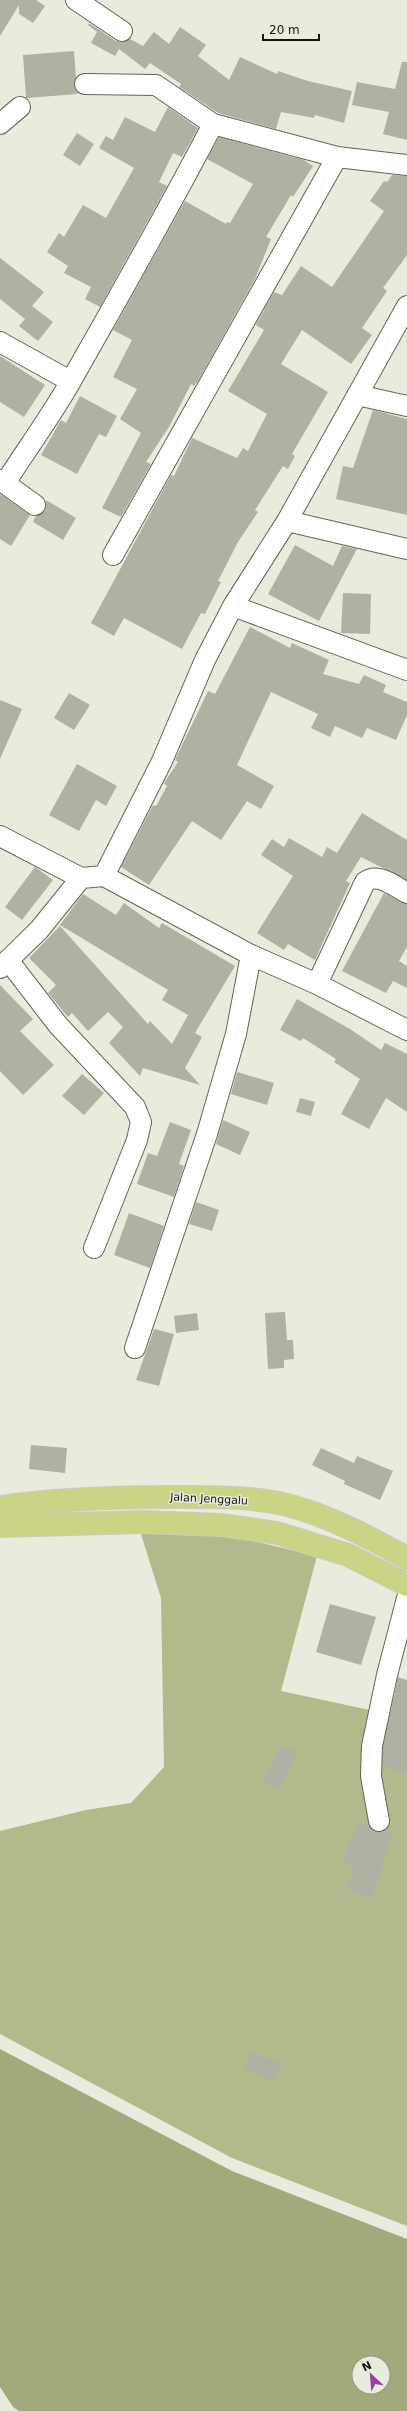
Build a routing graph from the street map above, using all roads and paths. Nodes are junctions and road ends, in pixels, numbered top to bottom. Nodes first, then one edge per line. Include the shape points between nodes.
1 (76, 0) edge
2 (122, 31) dead end
3 (85, 84) dead end
4 (20, 107) dead end
5 (0, 124) edge
6 (213, 124) junction
7 (337, 157) junction
8 (407, 165) edge
9 (407, 306) edge
10 (0, 342) edge
11 (70, 382) junction
12 (357, 395) junction
13 (407, 406) edge
14 (2, 481) edge
15 (35, 505) dead end
16 (287, 521) junction
17 (407, 549) edge
18 (113, 555) dead end
19 (234, 606) junction
20 (407, 670) edge
21 (0, 836) edge
22 (104, 876) junction
23 (81, 878) junction
24 (407, 893) edge
25 (251, 955) junction
26 (4, 964) edge
27 (317, 984) junction
28 (407, 1030) edge
29 (94, 1248) dead end
30 (135, 1348) dead end
31 (0, 1507) edge
32 (0, 1526) edge
33 (407, 1558) edge
34 (407, 1585) edge
35 (407, 1598) edge
36 (379, 1821) dead end

1 - 2 street
3 - 6 street via 156,85
4 - 5 street
6 - 7 street
6 - 11 street via 123,292 96,332
7 - 8 street
7 - 18 street
9 - 12 street
10 - 11 street
11 - 14 street
12 - 13 street
12 - 16 street
14 - 15 street
16 - 17 street
16 - 19 street
19 - 20 street
19 - 22 street via 205,660 162,761
21 - 23 street
22 - 23 street
22 - 25 street
23 - 26 street via 39,930
24 - 27 street via 377,878 370,878 365,882
25 - 27 street
25 - 30 street via 236,1034 207,1134
26 - 29 street via 135,1107 141,1122 137,1140
27 - 28 street
31 - 33 main road, Jalan Jenggalu via 44,1501 121,1497 217,1497 279,1504 331,1520
32 - 34 main road via 144,1522 235,1527 277,1533 348,1555
35 - 36 street via 372,1746 371,1776

